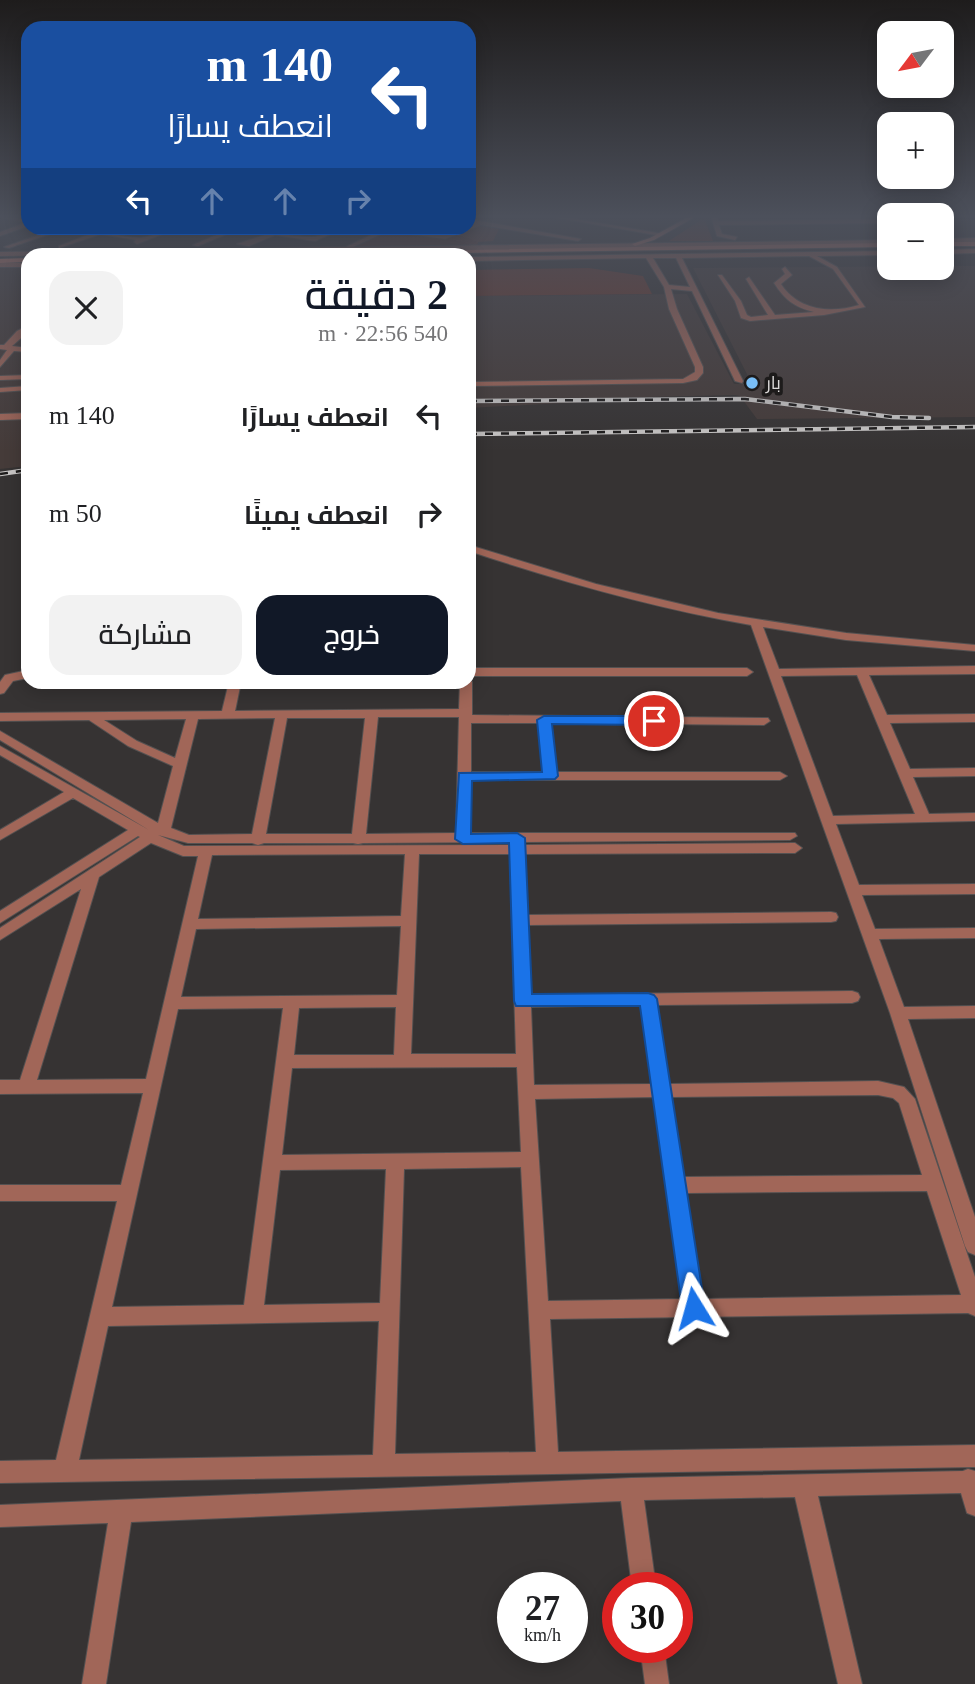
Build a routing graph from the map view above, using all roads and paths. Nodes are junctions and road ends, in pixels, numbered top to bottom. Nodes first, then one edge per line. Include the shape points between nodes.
1 (669, 295) edge
2 (696, 295) edge
3 (733, 295) edge
4 (759, 295) edge
5 (785, 295) edge
6 (856, 295) edge
7 (827, 312) junction
8 (773, 317) junction
9 (21, 332) edge
10 (6, 348) edge
11 (0, 365) edge
12 (21, 377) edge
13 (0, 378) edge
14 (739, 381) dead end
15 (476, 384) edge
16 (21, 388) edge
17 (0, 390) edge
18 (21, 416) edge
19 (0, 417) edge
20 (476, 550) edge
21 (756, 623) junction
22 (975, 648) edge
23 (975, 670) edge
24 (476, 672) edge
25 (747, 672) dead end
26 (862, 672) junction
27 (774, 673) junction
28 (21, 675) edge
29 (233, 689) edge
30 (466, 689) edge
31 (0, 690) edge
32 (372, 713) junction
33 (228, 714) junction
34 (282, 714) junction
35 (91, 715) junction
36 (193, 715) junction
37 (465, 716) junction
38 (0, 717) edge
39 (975, 718) edge
40 (882, 719) junction
41 (544, 720) junction
42 (764, 722) dead end
43 (0, 734) edge
44 (4, 757) edge
45 (180, 764) junction
46 (975, 772) edge
47 (905, 773) junction
48 (464, 776) junction
49 (550, 776) junction
50 (780, 776) dead end
51 (72, 793) junction
52 (975, 817) edge
53 (924, 818) junction
54 (827, 820) junction
55 (150, 833) junction
56 (0, 836) edge
57 (463, 839) junction
58 (358, 840) junction
59 (258, 841) junction
60 (792, 842) dead end
61 (518, 844) junction
62 (412, 850) junction
63 (206, 852) junction
64 (93, 874) junction
65 (975, 889) edge
66 (853, 890) junction
67 (831, 917) dead end
68 (0, 918) edge
69 (520, 920) junction
70 (409, 921) junction
71 (190, 924) junction
72 (975, 933) edge
73 (869, 934) junction
74 (0, 935) edge
75 (852, 997) dead end
76 (648, 999) junction
77 (292, 1001) junction
78 (405, 1001) junction
79 (523, 1001) junction
80 (172, 1003) junction
81 (975, 1012) edge
82 (898, 1013) junction
83 (402, 1060) junction
84 (525, 1060) junction
85 (286, 1062) junction
86 (153, 1086) junction
87 (0, 1087) edge
88 (26, 1087) junction
89 (662, 1090) junction
90 (526, 1092) junction
91 (530, 1159) junction
92 (395, 1162) junction
93 (273, 1163) junction
94 (934, 1183) junction
95 (677, 1185) junction
96 (128, 1193) junction
97 (0, 1194) edge
98 (975, 1246) edge
99 (974, 1306) edge
100 (694, 1308) junction
101 (539, 1310) junction
102 (390, 1312) junction
103 (253, 1314) junction
104 (100, 1317) junction
105 (975, 1456) edge
106 (548, 1463) junction
107 (384, 1466) junction
108 (65, 1471) junction
109 (0, 1472) edge
110 (971, 1481) edge
111 (804, 1486) junction
112 (631, 1489) junction
113 (975, 1505) edge
114 (121, 1510) junction
115 (0, 1516) edge
116 (642, 1572) edge
117 (654, 1663) edge
118 (94, 1684) edge
119 (657, 1684) edge
120 (850, 1684) edge

1 - 15 street via 699,367 694,378
2 - 14 street
3 - 8 street via 744,316
4 - 8 street
5 - 7 street
6 - 7 street via 864,305
7 - 8 street
9 - 10 street
10 - 11 street
12 - 13 street
16 - 17 street
18 - 19 street
20 - 21 street via 584,585
21 - 22 street
21 - 27 street
23 - 26 street
24 - 25 street
26 - 27 street
26 - 40 street
27 - 54 street
28 - 31 street via 9,678
29 - 33 street
30 - 37 street
32 - 34 street
32 - 37 street
32 - 58 street
33 - 34 street
33 - 36 street
34 - 59 street
35 - 36 street
35 - 38 street
35 - 45 street
36 - 45 street
37 - 41 street
37 - 48 street
39 - 40 street
40 - 47 street
41 - 42 street
41 - 49 street
43 - 55 street
44 - 51 street
45 - 55 street
46 - 47 street
47 - 53 street
48 - 49 street
48 - 57 street
49 - 50 street
51 - 55 street
51 - 56 street
52 - 53 street
53 - 54 street
54 - 66 street
55 - 59 street via 198,841
55 - 63 street via 173,848
55 - 64 street
55 - 68 street
57 - 58 street
57 - 61 street
58 - 59 street
60 - 61 street
61 - 62 street
61 - 69 street
62 - 63 street
62 - 70 street
63 - 71 street
64 - 74 street
64 - 88 street
65 - 66 street
66 - 73 street
67 - 69 street
69 - 79 street
70 - 71 street
70 - 78 street
71 - 80 street
72 - 73 street
73 - 82 street
75 - 76 street
76 - 79 street
76 - 89 street
77 - 78 street
77 - 80 street
77 - 85 street
78 - 83 street
79 - 84 street
80 - 86 street
81 - 82 street
82 - 98 street
83 - 84 street
83 - 85 street
84 - 90 street
85 - 93 street
86 - 88 street
86 - 96 street
87 - 88 street
89 - 90 street
89 - 94 street via 888,1088 906,1099
89 - 95 street
90 - 91 street
91 - 92 street
91 - 101 street
92 - 93 street
92 - 102 street
93 - 103 street
94 - 95 street
94 - 99 street
95 - 100 street
96 - 97 street
96 - 104 street
99 - 100 street
100 - 101 street
101 - 106 street
102 - 103 street
102 - 107 street
103 - 104 street
104 - 108 street
105 - 106 street
106 - 107 street
107 - 108 street
108 - 109 street
110 - 111 street
110 - 113 street
111 - 112 street
111 - 120 street
112 - 114 street
112 - 116 street
114 - 115 street
114 - 118 street
117 - 119 street

